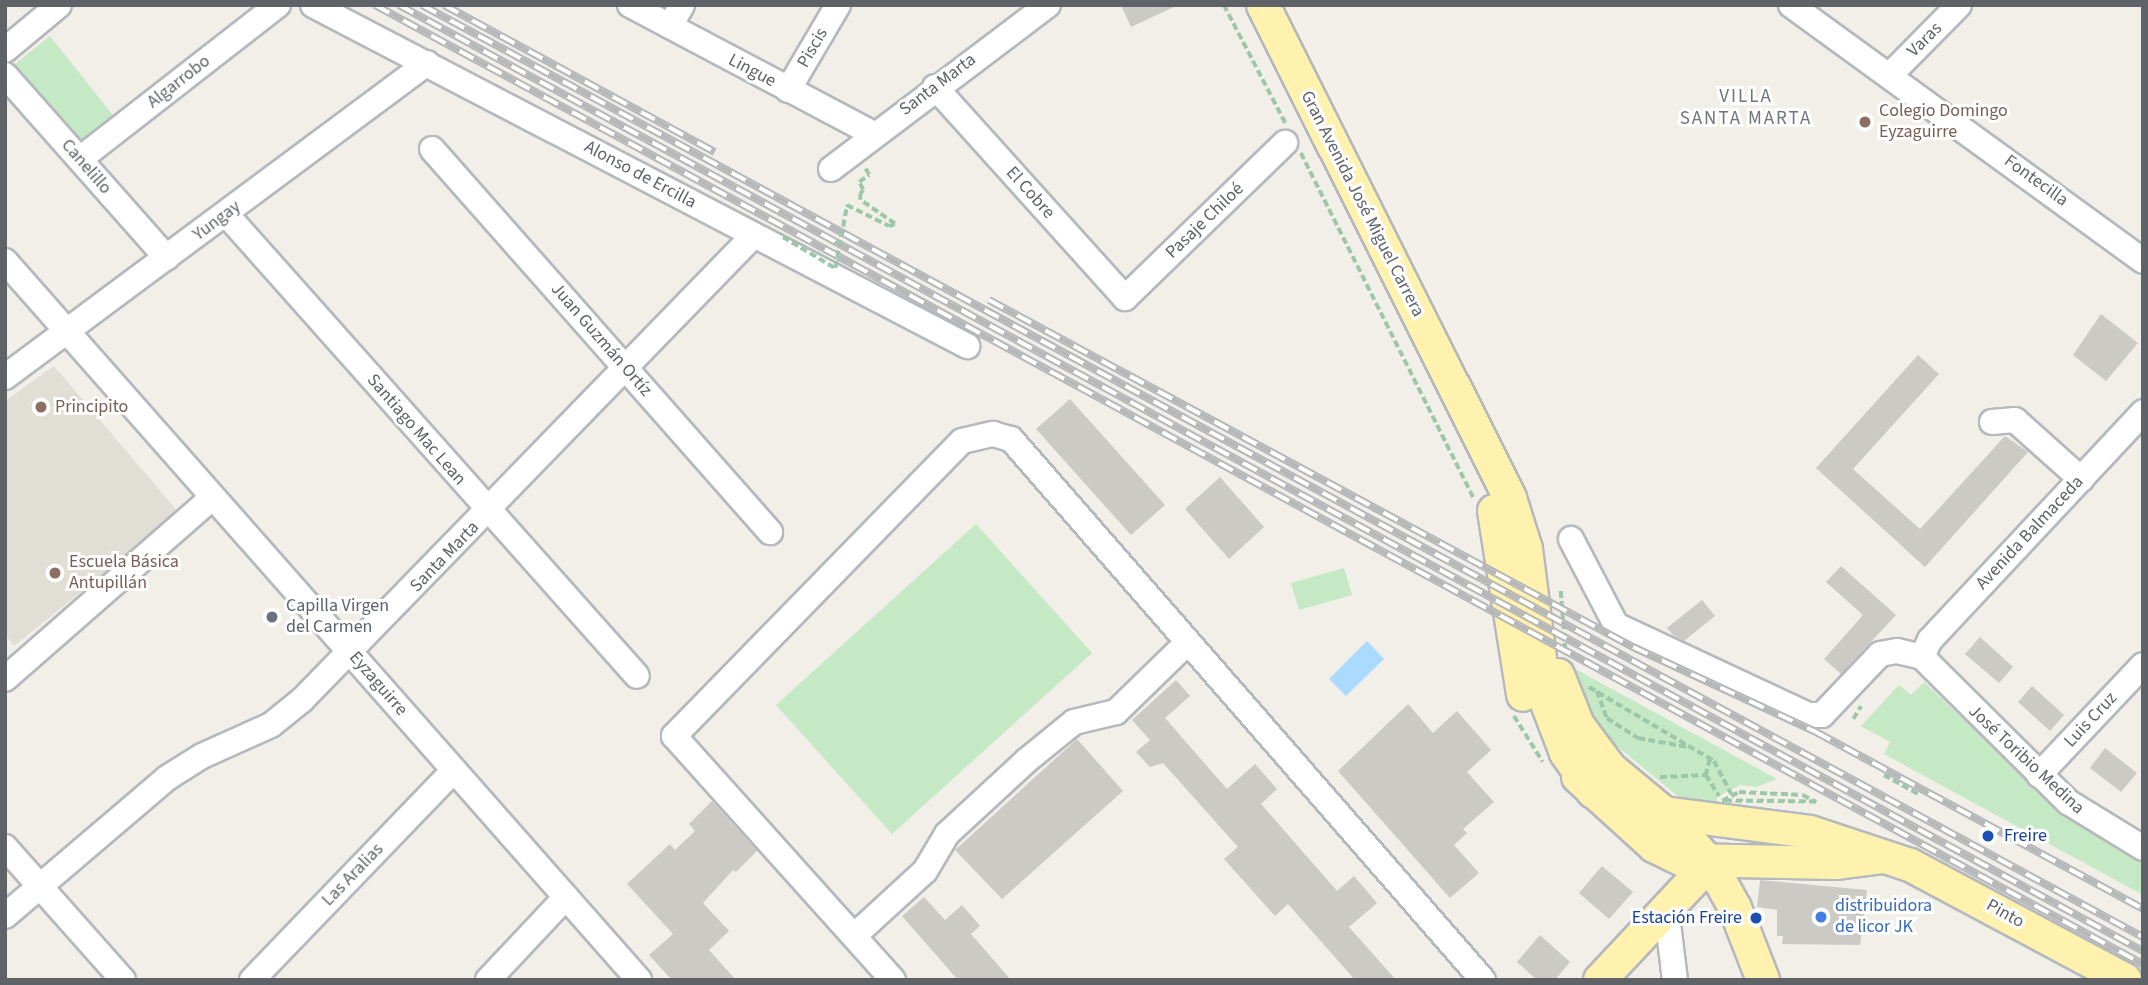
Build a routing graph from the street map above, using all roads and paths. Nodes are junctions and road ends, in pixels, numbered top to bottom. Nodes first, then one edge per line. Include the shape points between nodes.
1 (59, 5) edge
2 (278, 5) edge
3 (313, 5) edge
4 (631, 5) edge
5 (682, 5) edge
6 (838, 5) edge
7 (1048, 5) edge
8 (1224, 5) edge
9 (1263, 5) edge
10 (1791, 5) edge
11 (1959, 5) edge
12 (670, 26) junction
13 (5, 50) edge
14 (427, 63) junction
15 (5, 75) edge
16 (1890, 75) junction
17 (935, 87) junction
18 (788, 90) junction
19 (874, 134) junction
20 (1292, 142) junction
21 (432, 149) dead end
22 (79, 159) junction
23 (831, 169) dead end
24 (860, 194) dead end
25 (226, 214) junction
26 (754, 235) junction
27 (783, 237) dead end
28 (167, 258) junction
29 (5, 261) edge
30 (2143, 261) edge
31 (1125, 298) joint
32 (66, 330) junction
33 (967, 346) dead end
34 (626, 369) junction
35 (5, 377) edge
36 (1463, 402) junction
37 (2143, 412) edge
38 (1992, 422) dead end
39 (2081, 479) junction
40 (214, 498) junction
41 (1478, 506) dead end
42 (488, 512) junction
43 (769, 532) dead end
44 (1571, 539) dead end
45 (1561, 591) dead end
46 (1188, 642) junction
47 (1565, 646) dead end
48 (350, 653) junction
49 (1922, 657) junction
50 (2143, 665) edge
51 (9, 668) edge
52 (636, 676) dead end
53 (1579, 680) dead end
54 (1597, 691) junction
55 (1509, 705) dead end
56 (1614, 724) junction
57 (1613, 732) dead end
58 (1690, 747) junction
59 (1710, 759) junction
60 (1547, 768) dead end
61 (1650, 770) dead end
62 (454, 771) junction
63 (1706, 775) junction
64 (1884, 775) dead end
65 (2039, 775) junction
66 (1602, 780) junction
67 (1739, 792) dead end
68 (1918, 794) dead end
69 (1732, 795) dead end
70 (1803, 795) dead end
71 (1722, 801) dead end
72 (1664, 813) junction
73 (5, 847) edge
74 (2143, 848) edge
75 (1882, 857) junction
76 (1710, 863) junction
77 (39, 887) junction
78 (566, 897) junction
79 (1666, 907) junction
80 (5, 916) edge
81 (854, 936) junction
82 (1608, 978) edge
83 (123, 980) edge
84 (252, 980) edge
85 (488, 980) edge
86 (639, 980) edge
87 (893, 980) edge
88 (1483, 980) edge
89 (1675, 980) edge
90 (1763, 980) edge
91 (2125, 980) edge

1 - 13 street
2 - 22 street, Algarrobo
3 - 14 street, Alonso de Ercilla
4 - 12 street, Lingue
5 - 12 street
6 - 18 street, Piscis
7 - 17 street, Santa Marta
8 - 20 path
9 - 36 main road, Gran Avenida José Miguel Carrera
10 - 16 street, Fontecilla
11 - 16 street, Varas
12 - 18 street, Lingue
14 - 25 street, Yungay
14 - 26 street, Alonso de Ercilla
15 - 22 street, Canelillo
16 - 30 street, Fontecilla
17 - 19 street, Santa Marta
17 - 31 street, El Cobre
18 - 19 street, Lingue
19 - 23 street, Santa Marta
20 - 31 street, Pasaje Chiloé
20 - 41 path
21 - 34 street, Juan Guzmán Ortíz
22 - 28 street, Canelillo
24 - 27 path, bridge via 862,201 895,224 892,228 847,205 835,268
25 - 28 street, Yungay
25 - 42 street, Santiago Mac Lean
26 - 33 street, Alonso de Ercilla
26 - 34 street, Santa Marta
28 - 32 street, Yungay
29 - 32 street, Eyzaguirre
32 - 35 street, Yungay
32 - 40 street, Eyzaguirre
34 - 42 street, Santa Marta
34 - 43 street, Juan Guzmán Ortíz
36 - 66 main road, Gran Avenida José Miguel Carrera via 1534,502 1550,564 1556,668
36 - 66 main road, Gran Avenida José Miguel Carrera via 1517,514 1529,567 1535,648 1545,698 1566,753
36 - 66 main road, Gran Avenida José Miguel Carrera via 1503,546 1512,647 1524,701 1541,735
37 - 39 street, Avenida Balmaceda
38 - 39 street via 2015,420
39 - 49 street, Avenida Balmaceda via 1930,640
40 - 48 street, Eyzaguirre
40 - 51 street
42 - 48 street, Santa Marta
42 - 52 street, Santiago Mac Lean
44 - 49 street via 1616,625 1808,715 1822,715 1880,654 1897,651
45 - 47 path
46 - 81 street via 1116,712 1074,722 1026,761 947,834 925,871
46 - 81 street via 1011,439 993,434 962,442 674,736
46 - 88 street
48 - 62 street, Eyzaguirre
48 - 77 street, Santa Marta via 287,713 167,779
49 - 65 street, José Toribio Medina
50 - 65 street, Luis Cruz
53 - 54 path
54 - 56 path via 1602,713
54 - 58 path
55 - 60 path via 1524,738
56 - 57 path
56 - 58 path via 1647,743
58 - 59 path
59 - 63 path
59 - 69 path via 1719,766
61 - 63 path via 1661,778
62 - 78 street, Eyzaguirre
62 - 84 street, Las Aralias
63 - 71 path
64 - 68 path
65 - 74 street, José Toribio Medina via 2076,809
66 - 72 main road, Gran Avenida José Miguel Carrera
66 - 76 main road, Gran Avenida José Miguel Carrera via 1662,851 1683,860
67 - 70 path
72 - 75 main road, Pinto via 1810,832
72 - 76 main road, Gran Avenida José Miguel Carrera
73 - 77 street
75 - 76 main road, Pinto via 1837,863
75 - 91 main road, Pinto via 1923,870
76 - 79 main road
76 - 90 main road, Gran Avenida José Miguel Carrera via 1735,908
77 - 80 street, Santa Marta
77 - 83 street
78 - 85 street
78 - 86 street, Eyzaguirre
79 - 82 main road
79 - 89 street
81 - 87 street

